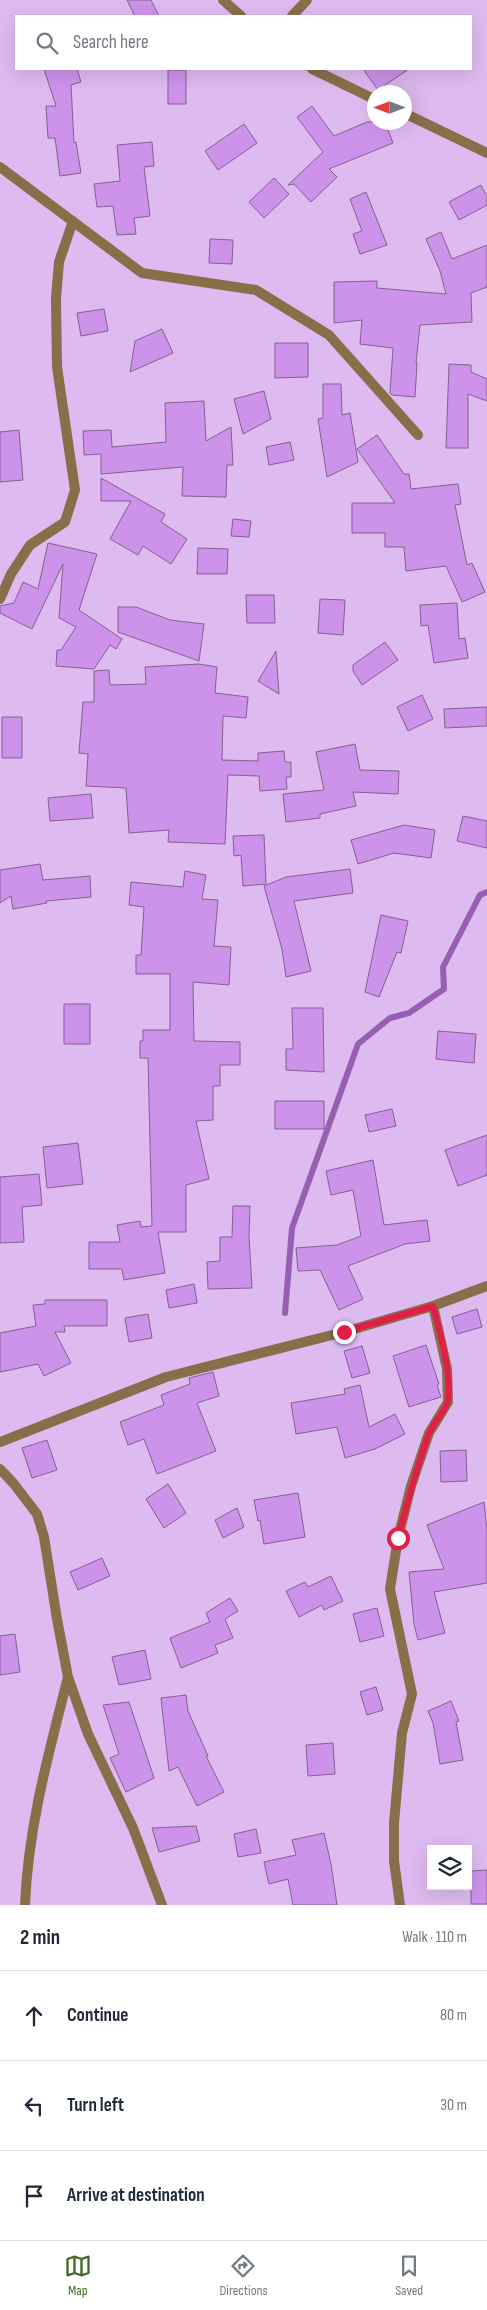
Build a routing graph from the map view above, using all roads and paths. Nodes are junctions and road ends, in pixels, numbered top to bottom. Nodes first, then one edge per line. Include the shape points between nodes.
1 (223, 0) edge
2 (307, 0) edge
3 (240, 15) edge
4 (293, 15) edge
5 (314, 70) edge
6 (367, 96) edge
7 (412, 117) edge
8 (487, 153) edge
9 (0, 167) edge
10 (73, 221) junction
11 (418, 435) dead end
12 (0, 599) edge
13 (487, 1286) edge
14 (433, 1306) junction
15 (0, 1442) edge
16 (0, 1469) edge
17 (68, 1676) junction
18 (25, 1905) edge
19 (162, 1905) edge
20 (400, 1905) edge

1 - 3 street
2 - 4 street
5 - 6 street
7 - 8 street
9 - 10 street
10 - 11 street via 142,272 256,290 329,335
10 - 12 street via 59,262 56,298 57,367 75,490 66,522 30,545 11,574
13 - 14 street
14 - 15 street via 166,1377
14 - 20 street via 448,1369 448,1402 429,1433 411,1486 390,1589 412,1694 402,1733 394,1823 394,1861
16 - 17 street via 37,1514 44,1537
17 - 18 street via 45,1766 26,1866
17 - 19 street via 88,1734 132,1828

